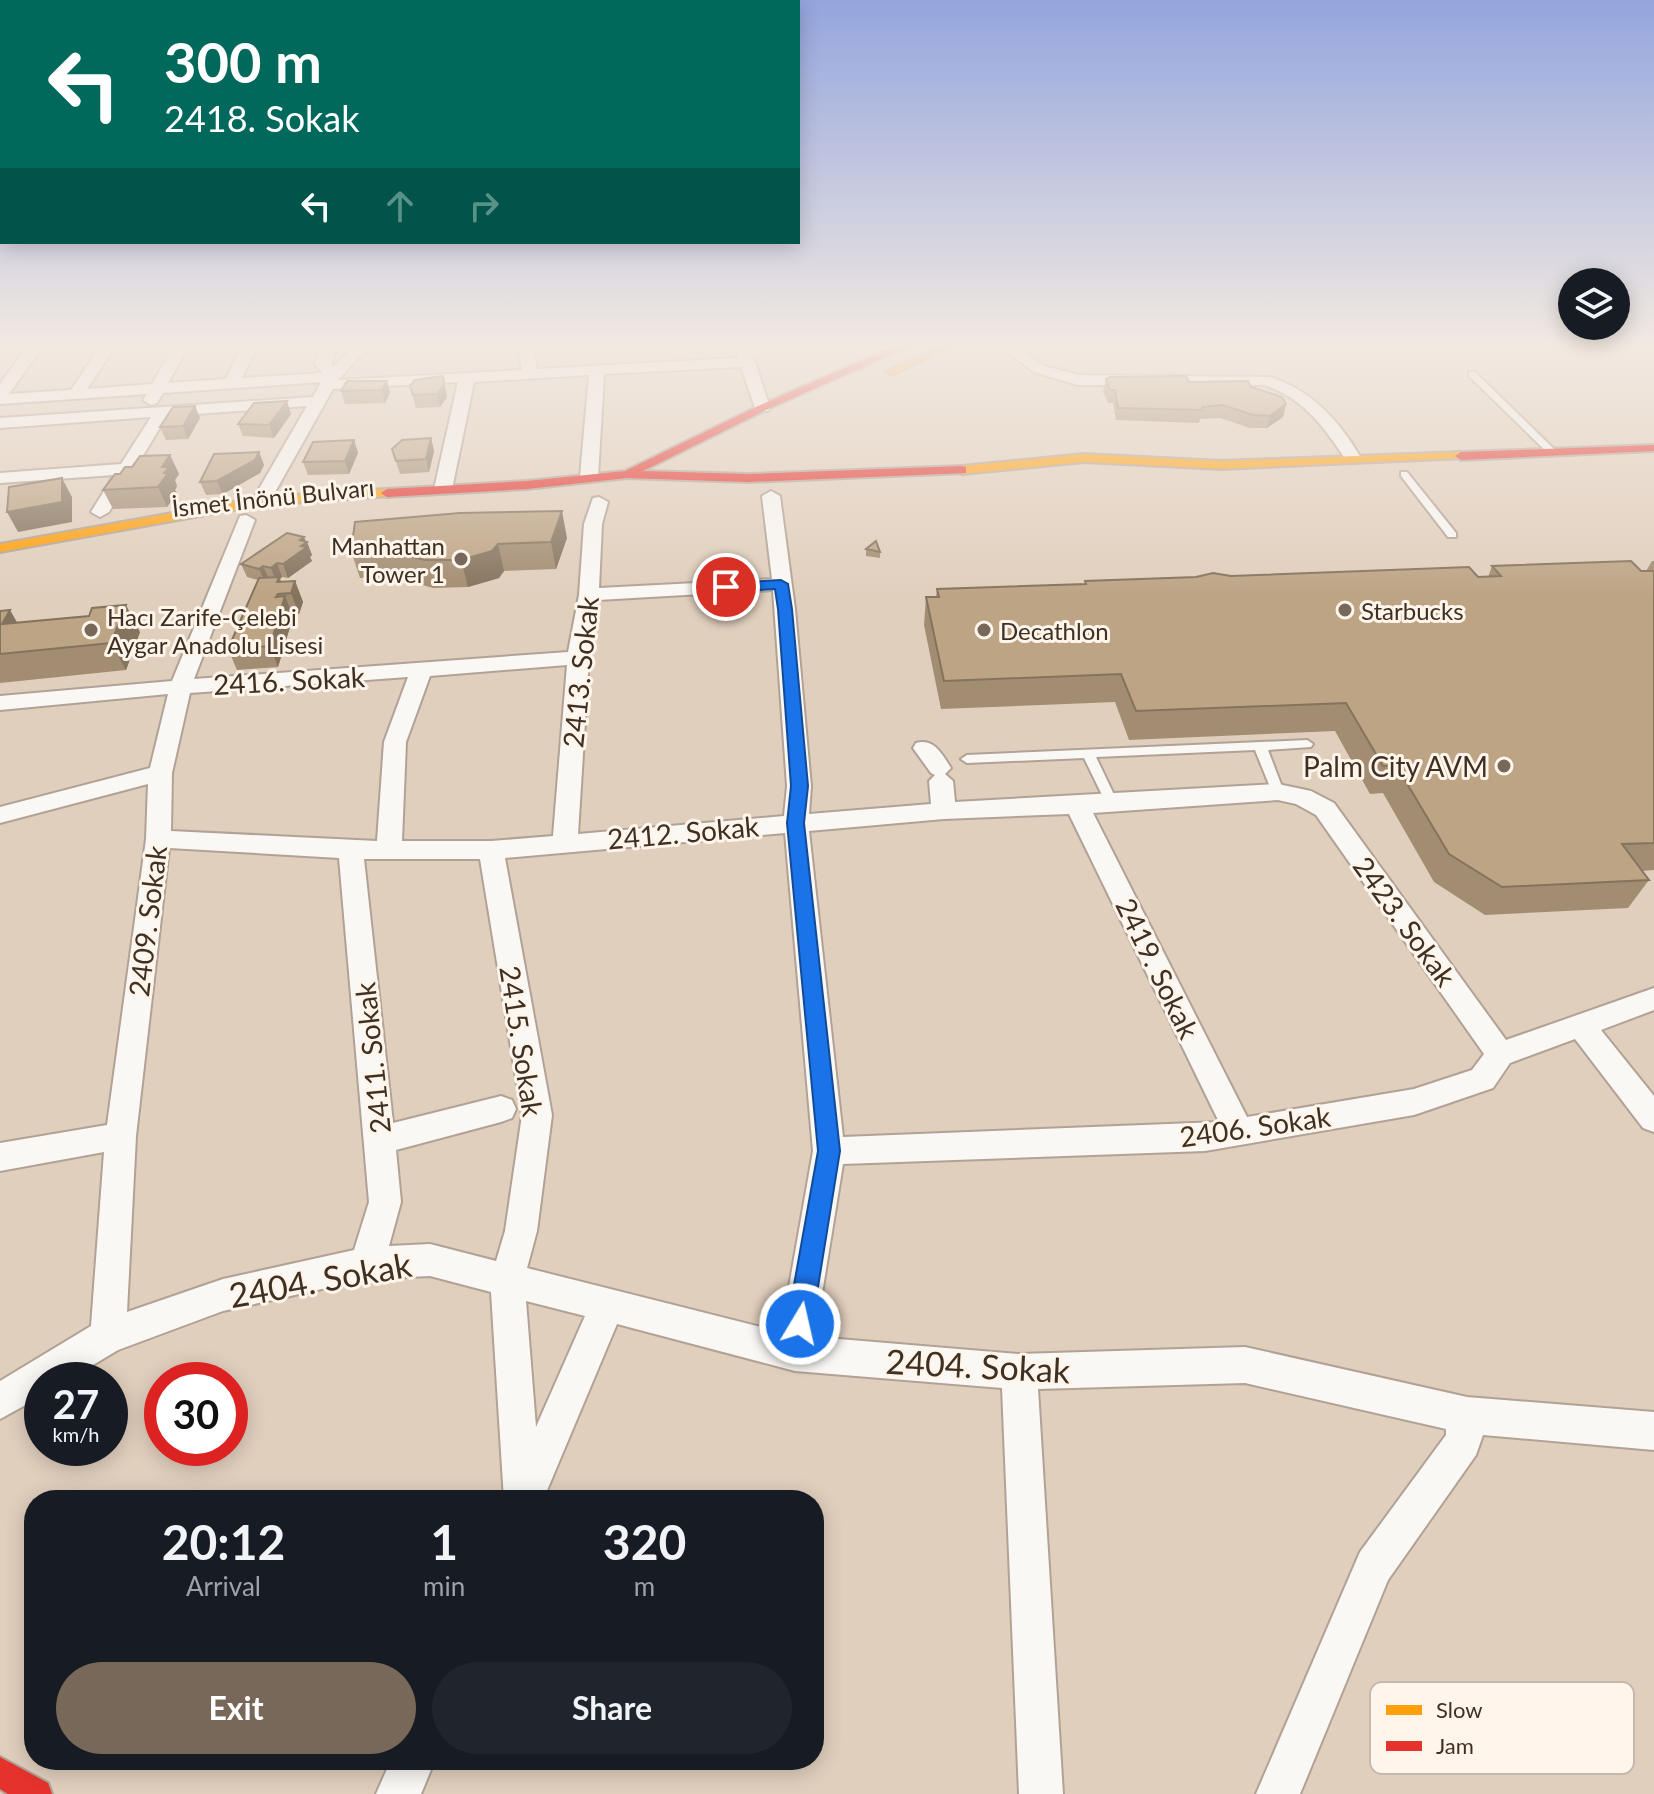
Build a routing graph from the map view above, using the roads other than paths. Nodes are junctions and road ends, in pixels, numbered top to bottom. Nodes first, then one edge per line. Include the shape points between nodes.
1 (152, 428) edge
2 (301, 428) edge
3 (456, 428) edge
4 (593, 428) edge
5 (722, 428) edge
6 (757, 428) edge
7 (1330, 428) edge
8 (1527, 428) edge
9 (1654, 448) edge
10 (1552, 452) junction
11 (718, 457) dead end
12 (1097, 458) junction
13 (1353, 458) junction
14 (1071, 459) junction
15 (1654, 466) edge
16 (127, 469) junction
17 (627, 474) junction
18 (1404, 474) junction
19 (672, 476) junction
20 (589, 477) junction
21 (0, 478) edge
22 (748, 478) junction
23 (1116, 478) dead end
24 (1069, 479) dead end
25 (1162, 481) dead end
26 (443, 489) junction
27 (658, 495) dead end
28 (771, 496) dead end
29 (606, 502) junction
30 (573, 503) dead end
31 (501, 505) dead end
32 (253, 510) junction
33 (100, 512) dead end
34 (1452, 535) dead end
35 (0, 548) edge
36 (0, 562) edge
37 (781, 584) junction
38 (589, 595) junction
39 (578, 658) junction
40 (421, 672) junction
41 (181, 686) junction
42 (0, 703) edge
43 (1307, 744) dead end
44 (1260, 746) junction
45 (924, 748) dead end
46 (1088, 754) junction
47 (967, 759) dead end
48 (160, 773) junction
49 (1290, 794) junction
50 (1112, 803) junction
51 (1077, 806) junction
52 (944, 811) junction
53 (0, 815) edge
54 (796, 823) junction
55 (158, 839) junction
56 (565, 843) junction
57 (351, 850) junction
58 (389, 850) junction
59 (491, 850) junction
60 (1654, 999) edge
61 (1580, 1025) junction
62 (1500, 1054) junction
63 (501, 1109) dead end
64 (1654, 1119) edge
65 (1238, 1130) junction
66 (121, 1136) junction
67 (381, 1140) junction
68 (829, 1151) junction
69 (0, 1157) edge
70 (367, 1263) junction
71 (507, 1279) junction
72 (607, 1306) junction
73 (108, 1336) junction
74 (795, 1353) junction
75 (1019, 1372) junction
76 (0, 1401) edge
77 (1467, 1415) junction
78 (1654, 1431) edge
79 (522, 1490) edge
80 (527, 1490) edge
81 (409, 1770) edge
82 (0, 1772) edge
83 (37, 1794) edge
84 (398, 1794) edge
85 (1041, 1794) edge
86 (1278, 1794) edge

1 - 16 street
2 - 32 street, 2409. Sokak
3 - 26 street
4 - 20 street
5 - 17 main road, İsmet İnönü Bulvarı
6 - 19 main road via 719,444
7 - 13 street
8 - 10 lane
9 - 10 main road
10 - 13 main road
11 - 22 main road via 725,469
12 - 13 main road via 1221,465
12 - 14 main road
12 - 23 main road via 1114,465
14 - 22 main road via 969,470
14 - 24 main road via 1061,466
15 - 18 main road
16 - 21 street
16 - 33 street
17 - 19 main road
17 - 20 main road, İsmet İnönü Bulvarı
17 - 29 main road via 610,485
18 - 25 main road
18 - 34 lane
19 - 22 main road
19 - 27 main road
20 - 26 main road, İsmet İnönü Bulvarı
26 - 32 main road, İsmet İnönü Bulvarı
28 - 37 street
29 - 30 main road
29 - 38 street, 2413. Sokak via 593,524
31 - 32 main road, İsmet İnönü Bulvarı via 316,513
32 - 35 main road, İsmet İnönü Bulvarı
32 - 36 main road, İsmet İnönü Bulvarı
32 - 41 street, 2409. Sokak
37 - 38 street
37 - 54 street via 799,786
38 - 39 street, 2413. Sokak
39 - 40 street, 2416. Sokak
39 - 56 street, 2413. Sokak
40 - 41 street, 2416. Sokak
40 - 58 street via 395,742
41 - 42 street, 2416. Sokak
41 - 48 street, 2409. Sokak
43 - 44 lane
44 - 46 lane
44 - 49 lane
45 - 52 street via 940,774
46 - 47 lane
46 - 50 lane
48 - 53 street
48 - 55 street, 2409. Sokak
49 - 50 street, 2412. Sokak
49 - 62 street, 2423. Sokak via 1325,809
50 - 51 street, 2412. Sokak
51 - 52 street, 2412. Sokak
51 - 65 street, 2419. Sokak
52 - 54 street, 2412. Sokak
54 - 56 street, 2412. Sokak
54 - 68 street
55 - 57 street, 2412. Sokak
55 - 66 street, 2409. Sokak
56 - 59 street, 2412. Sokak
57 - 58 street, 2412. Sokak
57 - 67 street, 2411. Sokak
58 - 59 street, 2412. Sokak
59 - 71 street, 2415. Sokak via 537,1115 521,1231
60 - 61 street, 2406. Sokak
61 - 62 street, 2406. Sokak
61 - 64 street
62 - 65 street, 2406. Sokak via 1482,1079 1414,1102
63 - 67 street
65 - 68 street, 2406. Sokak via 1205,1138
66 - 69 street
66 - 73 street, 2409. Sokak
67 - 70 street, 2411. Sokak via 385,1202
68 - 74 street
70 - 71 street, 2404. Sokak via 430,1260
70 - 73 street, 2404. Sokak via 223,1295
71 - 72 street, 2404. Sokak
71 - 79 street
72 - 74 street, 2404. Sokak
72 - 80 street
73 - 76 street, 2404. Sokak
74 - 75 street, 2404. Sokak
75 - 77 street, 2404. Sokak via 1245,1365
75 - 85 street
77 - 78 street, 2404. Sokak
77 - 86 street via 1463,1442 1374,1566
81 - 84 street
82 - 83 main road

